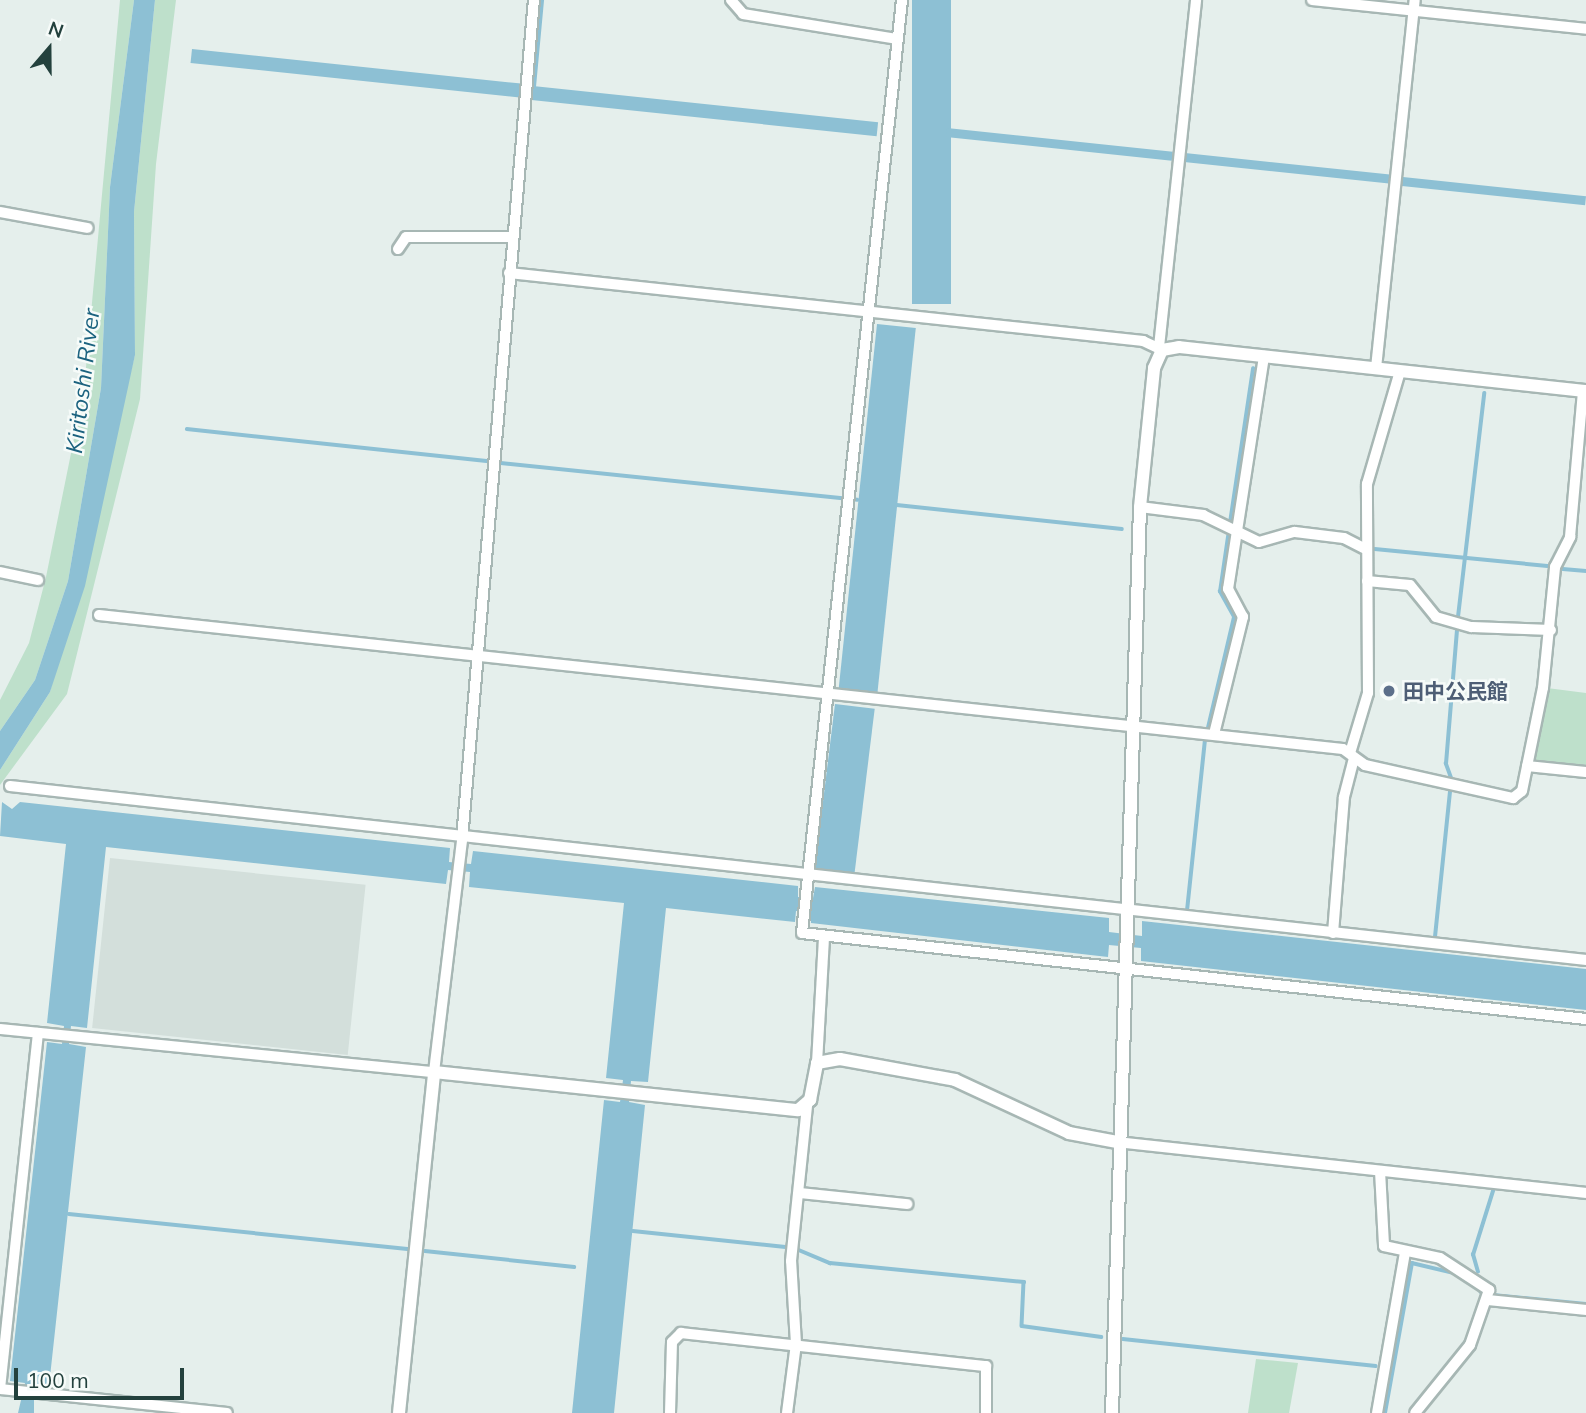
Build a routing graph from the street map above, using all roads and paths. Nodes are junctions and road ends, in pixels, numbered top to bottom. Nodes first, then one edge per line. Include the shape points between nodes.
1 (534, 0) edge
2 (731, 0) edge
3 (902, 0) edge
4 (1196, 0) edge
5 (1312, 0) edge
6 (1414, 5) edge
7 (1586, 29) edge
8 (898, 39) junction
9 (0, 212) edge
10 (88, 228) dead end
11 (513, 237) junction
12 (398, 249) dead end
13 (509, 273) junction
14 (868, 312) junction
15 (1160, 349) junction
16 (1264, 356) junction
17 (1376, 368) junction
18 (1400, 371) junction
19 (1585, 391) edge
20 (1140, 507) junction
21 (1236, 534) junction
22 (1364, 548) junction
23 (0, 572) edge
24 (38, 580) dead end
25 (1367, 581) junction
26 (99, 615) dead end
27 (1551, 630) junction
28 (477, 656) junction
29 (828, 694) junction
30 (1131, 726) junction
31 (1214, 734) junction
32 (1352, 755) junction
33 (1527, 766) junction
34 (1586, 772) edge
35 (10, 786) dead end
36 (462, 839) junction
37 (808, 875) junction
38 (1125, 909) junction
39 (1333, 933) junction
40 (824, 937) junction
41 (1586, 961) edge
42 (1123, 968) junction
43 (1586, 1019) edge
44 (0, 1029) edge
45 (38, 1033) junction
46 (817, 1063) junction
47 (434, 1072) junction
48 (807, 1106) junction
49 (1117, 1142) junction
50 (1380, 1171) junction
51 (800, 1193) junction
52 (1586, 1193) edge
53 (907, 1204) dead end
54 (1405, 1253) junction
55 (1488, 1300) junction
56 (1586, 1310) edge
57 (796, 1344) junction
58 (204, 1412) edge
59 (227, 1413) edge
60 (399, 1413) edge
61 (670, 1413) edge
62 (787, 1413) edge
63 (986, 1413) edge
64 (1112, 1413) edge
65 (1377, 1413) edge
66 (1415, 1413) edge

1 - 11 street
2 - 8 street via 743,14
3 - 8 street
4 - 15 street
5 - 6 street
6 - 7 street
6 - 17 street
8 - 14 street
9 - 10 street
11 - 12 street via 406,237
11 - 13 street
13 - 14 street
13 - 28 street
14 - 15 street
14 - 29 street
15 - 16 street
15 - 20 street via 1154,368
16 - 17 street
16 - 21 street
17 - 18 street
18 - 19 street
18 - 22 street via 1367,484
19 - 27 street via 1570,537 1555,567
20 - 21 street via 1203,515
20 - 30 street
21 - 22 street via 1259,541 1295,532 1344,538
21 - 31 street via 1228,589 1243,617
22 - 25 street
23 - 24 street
25 - 27 street via 1410,585 1436,617 1460,624
25 - 32 street via 1368,693
26 - 28 street
27 - 33 street
28 - 29 street
28 - 36 street
29 - 30 street
29 - 37 street
30 - 31 street
30 - 38 street
31 - 32 street
32 - 33 street via 1513,798 1522,790
32 - 39 street
33 - 34 street
35 - 36 street
36 - 37 street
36 - 47 street
37 - 38 street
37 - 40 street via 802,933
38 - 39 street
38 - 42 street
39 - 41 street
40 - 42 street
40 - 46 street
42 - 43 street
42 - 49 street
44 - 45 street
45 - 47 street
45 - 58 street via 0,1389
46 - 48 street
46 - 49 street via 840,1059 954,1080 1069,1133
47 - 48 street
47 - 60 street
48 - 51 street
49 - 50 street
49 - 64 street
50 - 52 street
50 - 54 street via 1379,1235 1384,1246
51 - 53 street
51 - 57 street via 791,1261
54 - 55 street via 1468,1271 1484,1281
54 - 65 street
55 - 56 street
55 - 66 street via 1470,1345
57 - 61 street via 675,1336
57 - 62 street
57 - 63 street via 986,1366
58 - 59 street

